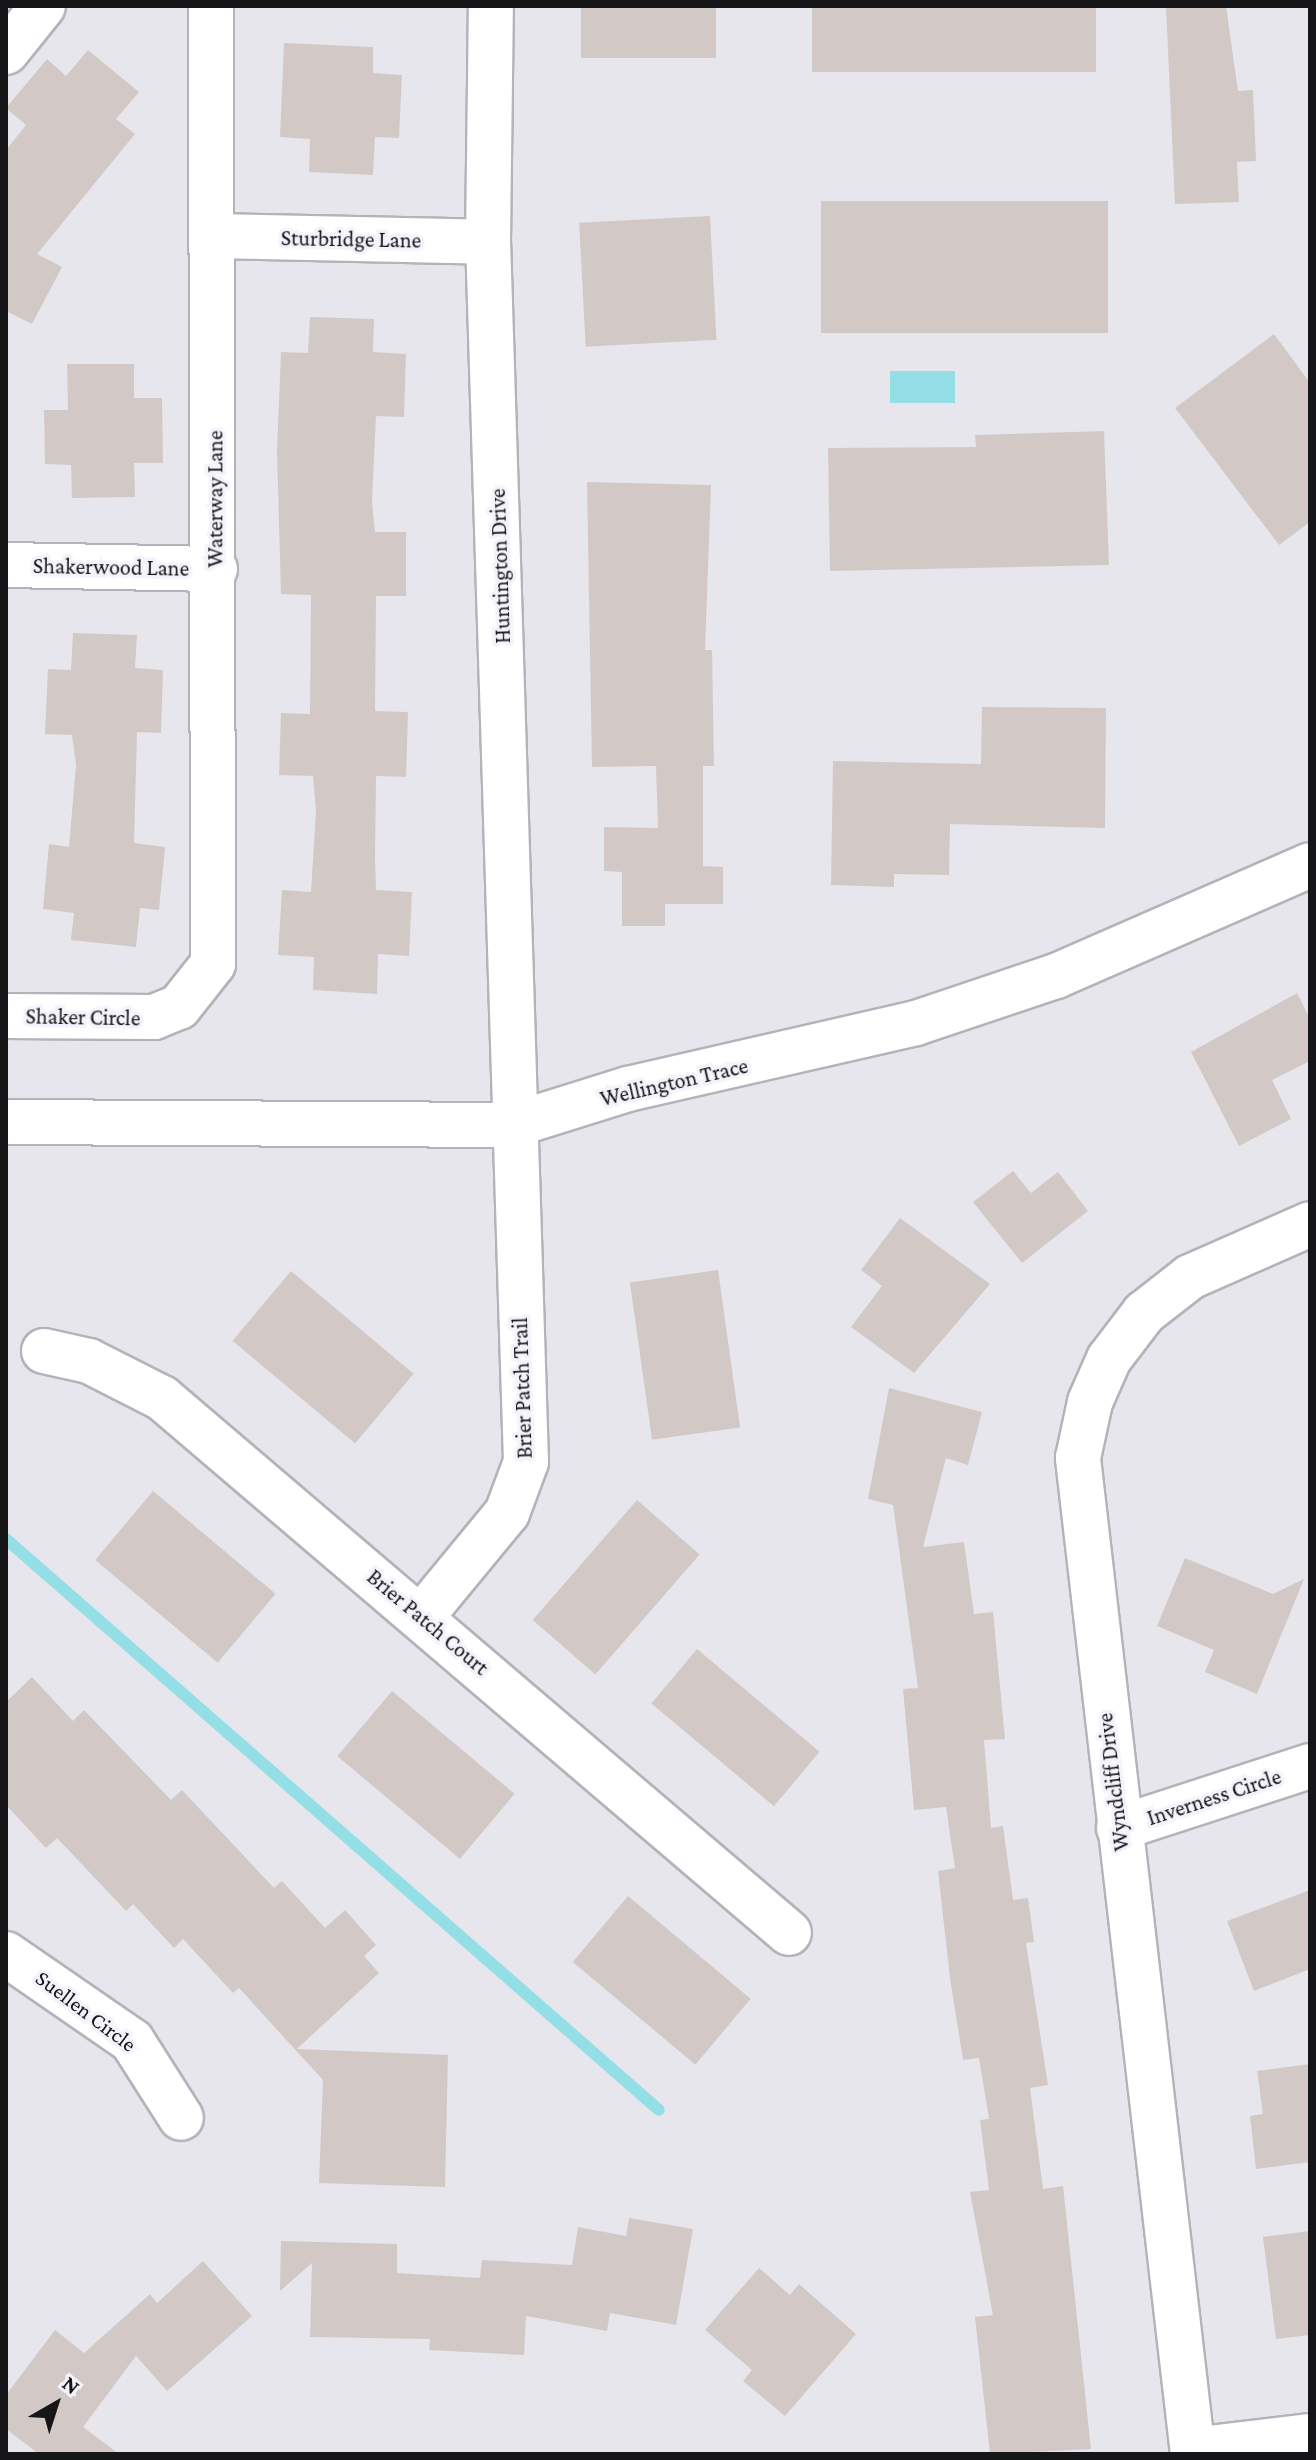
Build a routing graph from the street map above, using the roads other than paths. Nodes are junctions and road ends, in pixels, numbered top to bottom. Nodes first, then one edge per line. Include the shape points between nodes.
1 (43, 6) edge
2 (211, 6) edge
3 (491, 6) edge
4 (6, 52) edge
5 (213, 236) junction
6 (488, 242) junction
7 (6, 565) edge
8 (215, 569) junction
9 (1310, 865) edge
10 (199, 988) joint
11 (6, 1016) edge
12 (6, 1122) edge
13 (513, 1125) junction
14 (1310, 1224) edge
15 (44, 1351) dead end
16 (422, 1616) junction
17 (1310, 1766) edge
18 (1119, 1828) junction
19 (789, 1933) dead end
20 (6, 1954) edge
21 (181, 2118) dead end
22 (1310, 2436) edge
23 (1193, 2452) edge

1 - 4 street
2 - 5 street, Waterway Lane
3 - 6 street, Huntington Drive
5 - 6 street, Sturbridge Lane
5 - 8 street, Waterway Lane
6 - 13 street, Huntington Drive
7 - 8 street, Shakerwood Lane
8 - 10 street, Waterway Lane via 217,937
9 - 13 street, Wellington Trace via 1056,976 916,1023 628,1089
10 - 11 street, Shaker Circle via 154,1017
12 - 13 street, Wellington Trace
13 - 16 street, Brier Patch Trail via 526,1462 507,1513
14 - 18 street, Wyndcliff Drive via 1216,1263 1166,1294 1109,1359 1090,1402 1078,1487
15 - 16 street, Brier Patch Court via 89,1361 162,1398
16 - 19 street, Brier Patch Court
17 - 18 street, Inverness Circle
18 - 23 street, Wyndcliff Drive
20 - 21 street, Suellen Circle via 132,2041
22 - 23 street

